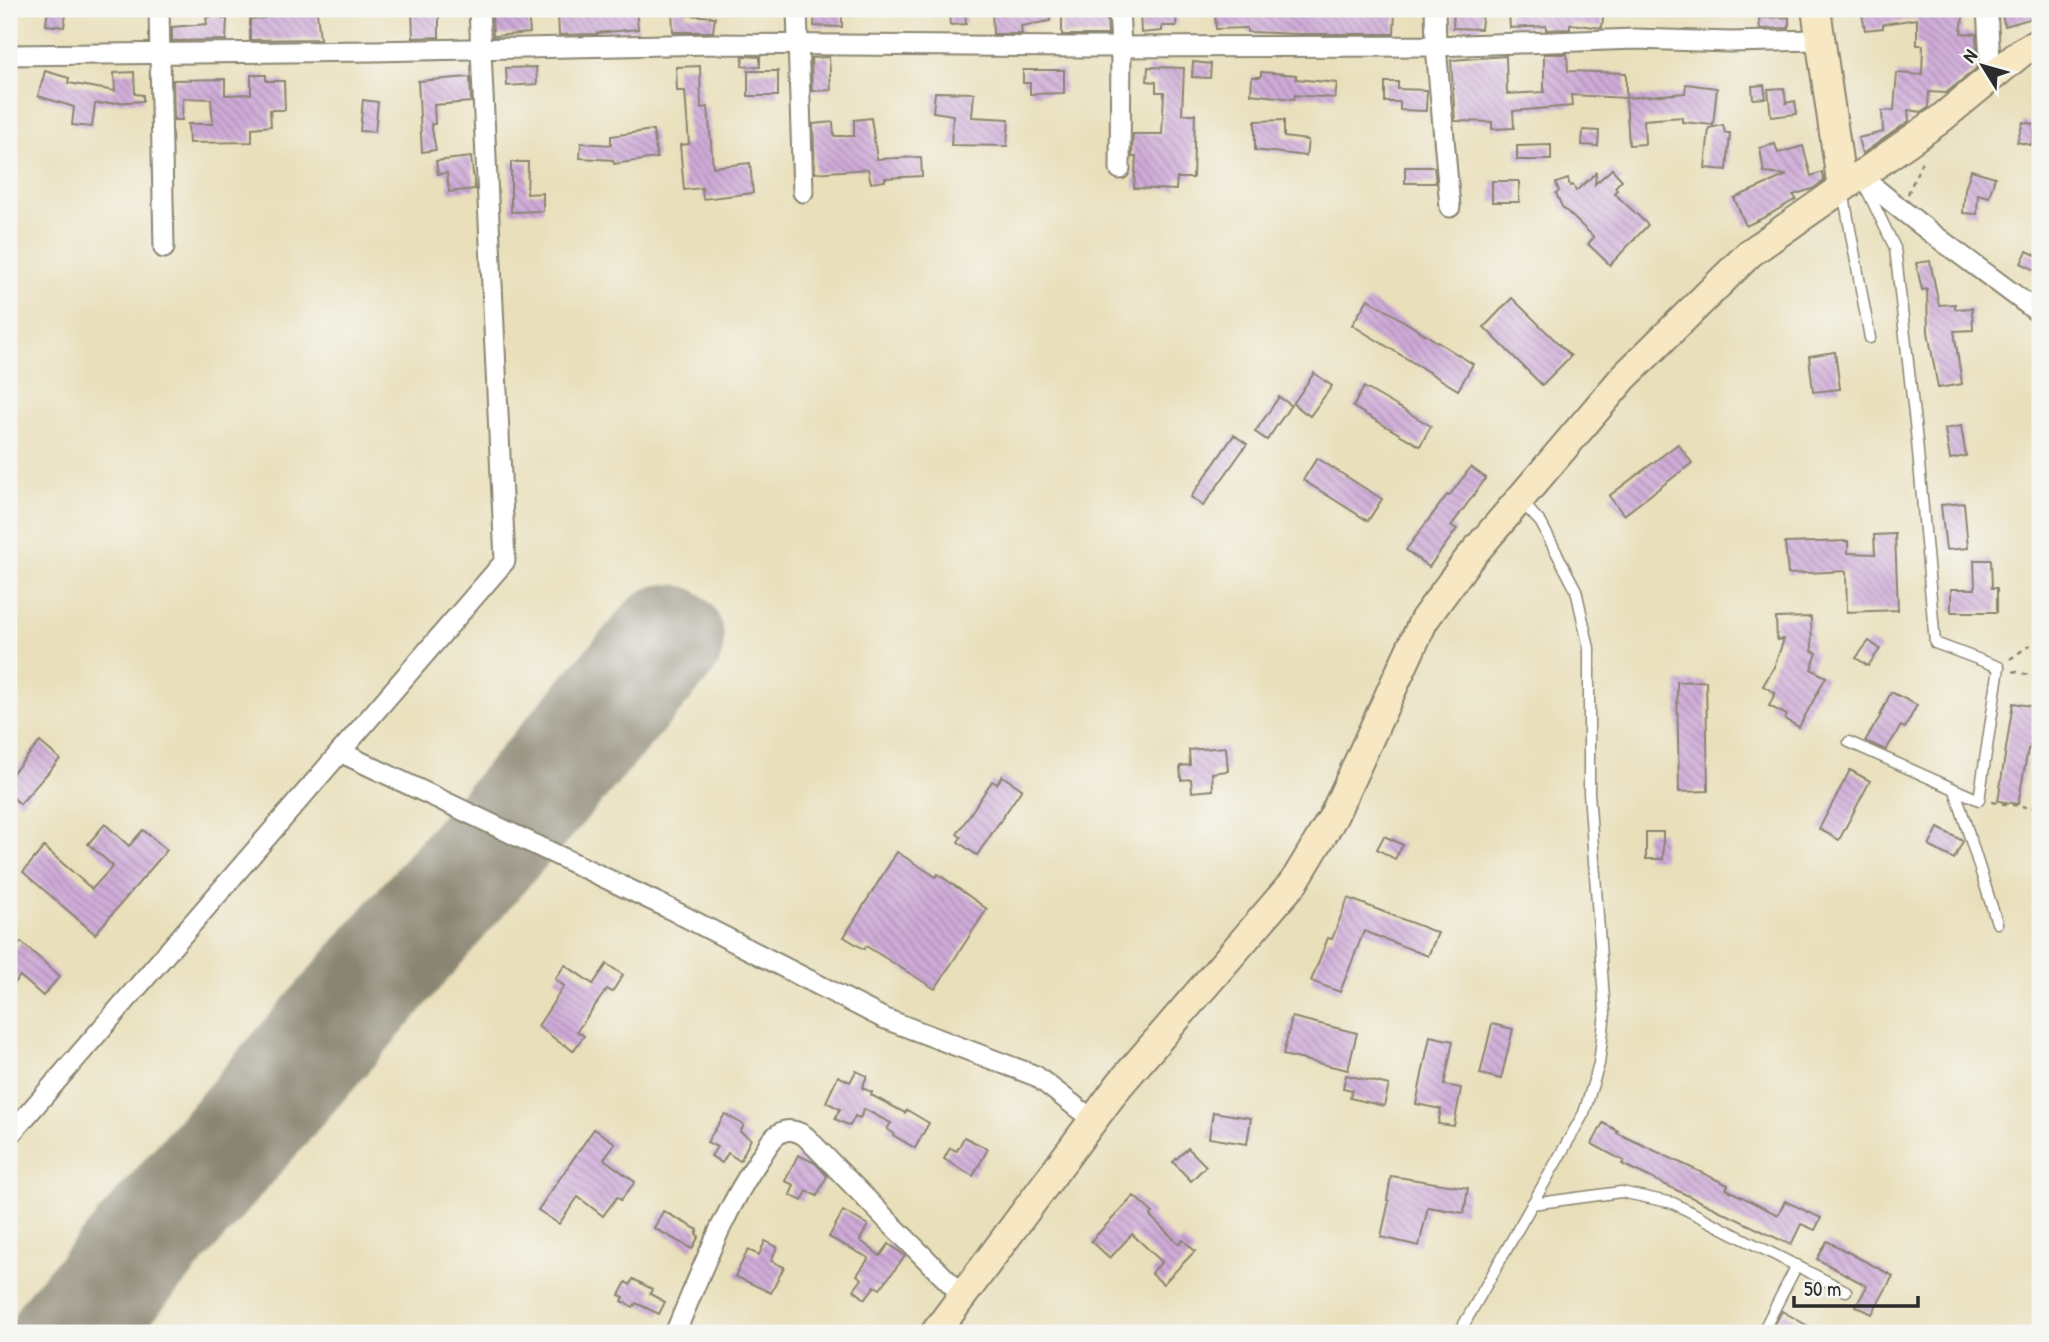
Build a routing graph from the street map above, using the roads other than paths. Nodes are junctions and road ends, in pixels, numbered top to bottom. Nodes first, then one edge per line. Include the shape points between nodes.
1 (159, 9) edge
2 (479, 9) edge
3 (797, 9) edge
4 (1119, 9) edge
5 (1435, 9) edge
6 (1816, 9) edge
7 (1987, 9) edge
8 (1821, 40) junction
9 (2040, 42) edge
10 (799, 44) junction
11 (1436, 46) junction
12 (1121, 47) junction
13 (481, 48) junction
14 (161, 52) junction
15 (9, 55) edge
16 (1991, 78) junction
17 (1120, 169) dead end
18 (1852, 182) junction
19 (803, 192) dead end
20 (1450, 207) dead end
21 (164, 248) dead end
22 (2040, 314) edge
23 (1870, 338) dead end
24 (1519, 499) junction
25 (1849, 742) dead end
26 (340, 752) junction
27 (1955, 790) junction
28 (1997, 923) dead end
29 (1093, 1120) junction
30 (9, 1136) edge
31 (1532, 1204) junction
32 (1797, 1265) junction
33 (1846, 1291) dead end
34 (962, 1295) junction
35 (675, 1333) edge
36 (935, 1333) edge
37 (1459, 1333) edge
38 (1762, 1333) edge

1 - 14 street
2 - 13 street
3 - 10 street
4 - 12 street
5 - 11 street
6 - 8 street
7 - 16 street
8 - 11 street via 1636,39
8 - 18 street
9 - 16 street
10 - 12 street
10 - 13 street
10 - 19 street
11 - 12 street
11 - 20 street
12 - 17 street
13 - 14 street
13 - 26 street via 505,561
14 - 15 street
14 - 21 street
16 - 18 street
18 - 22 street via 1901,211
18 - 23 lane
18 - 24 street via 1750,253 1624,377
18 - 27 lane via 1895,248 1935,643 1999,667 1979,800
24 - 29 street via 1424,620 1333,817 1294,883
24 - 31 lane via 1541,523 1576,590 1588,648 1589,792 1605,1013 1599,1064 1584,1113
25 - 27 lane
26 - 29 street via 664,906 883,1018 1036,1076
26 - 30 street
27 - 28 lane
29 - 34 street
31 - 32 lane via 1621,1192 1673,1203
31 - 37 lane
32 - 33 lane
32 - 38 lane
34 - 35 street via 795,1130 772,1140 747,1176 719,1227
34 - 36 street

